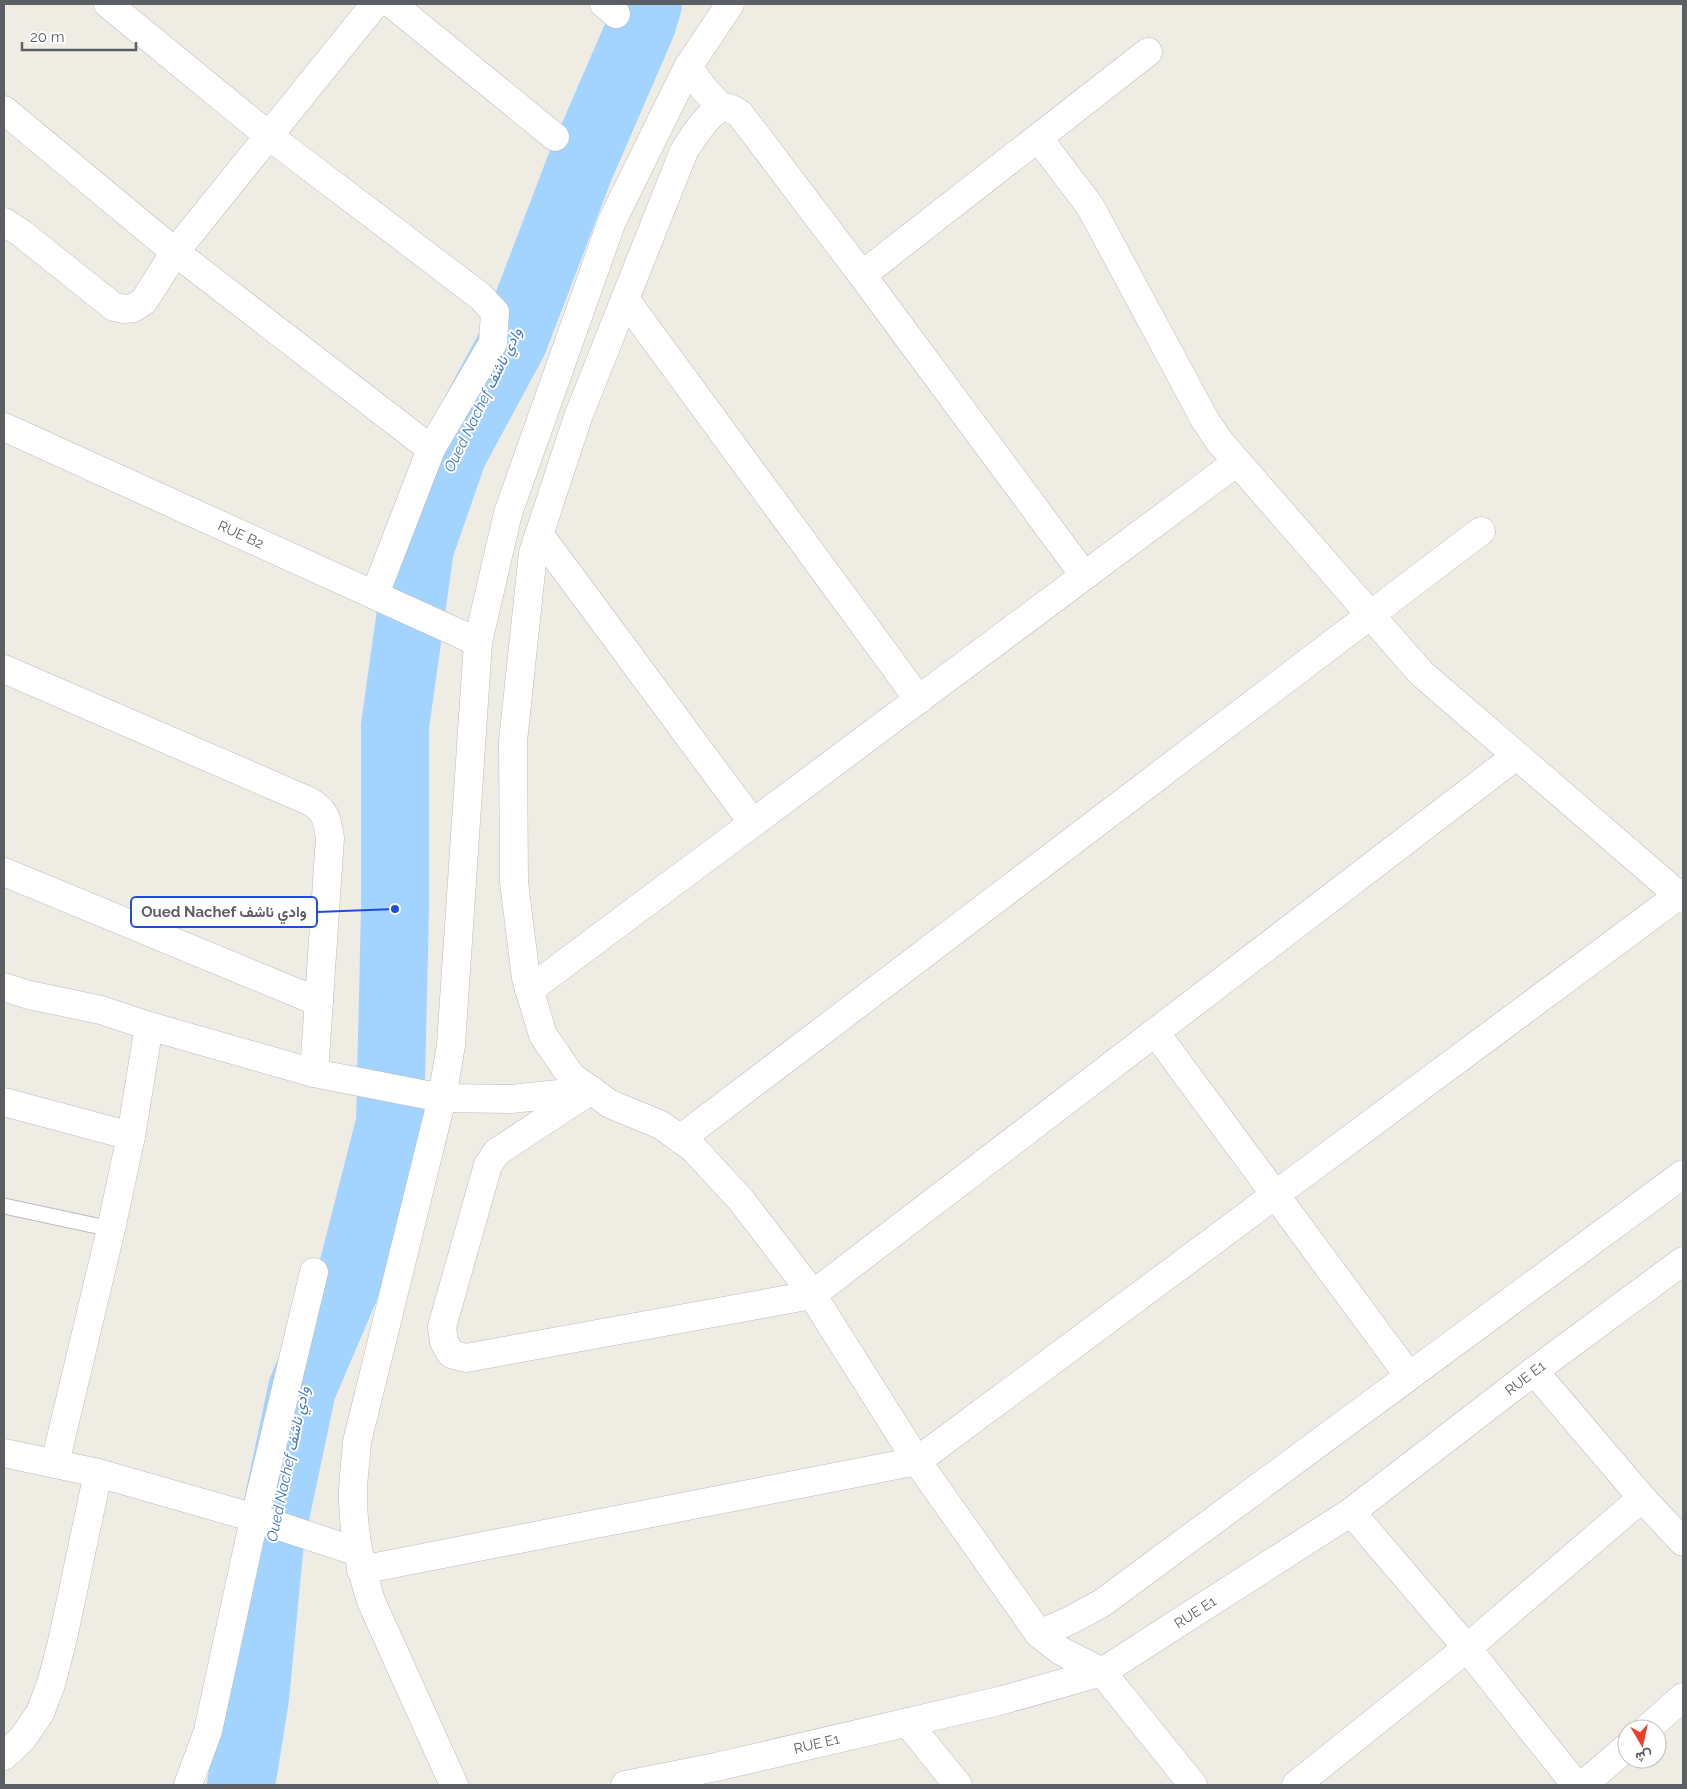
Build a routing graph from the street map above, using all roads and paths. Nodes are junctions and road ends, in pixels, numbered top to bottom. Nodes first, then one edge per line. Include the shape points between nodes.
1 (108, 4) edge
2 (375, 4) edge
3 (392, 4) edge
4 (730, 4) edge
5 (1148, 52) dead end
6 (688, 67) junction
7 (722, 108) junction
8 (4, 110) edge
9 (269, 136) junction
10 (554, 138) dead end
11 (1038, 139) junction
12 (4, 222) edge
13 (175, 252) junction
14 (862, 275) junction
15 (625, 299) junction
16 (4, 427) edge
17 (431, 449) junction
18 (1237, 462) junction
19 (1481, 531) dead end
20 (540, 534) junction
21 (1084, 575) junction
22 (375, 594) junction
23 (1370, 615) junction
24 (478, 642) junction
25 (4, 669) edge
26 (918, 700) junction
27 (1516, 756) junction
28 (752, 823) junction
29 (4, 872) edge
30 (1681, 897) edge
31 (4, 987) edge
32 (529, 990) junction
33 (319, 1002) junction
34 (149, 1026) junction
35 (1155, 1032) junction
36 (314, 1073) junction
37 (591, 1090) junction
38 (442, 1098) junction
39 (4, 1102) edge
40 (131, 1136) junction
41 (680, 1139) junction
42 (1683, 1174) edge
43 (1275, 1195) junction
44 (4, 1206) edge
45 (111, 1229) junction
46 (1683, 1261) edge
47 (314, 1272) dead end
48 (812, 1295) junction
49 (1534, 1370) junction
50 (1408, 1376) junction
51 (4, 1453) edge
52 (917, 1461) junction
53 (55, 1463) junction
54 (98, 1473) junction
55 (1642, 1498) junction
56 (1351, 1512) junction
57 (255, 1518) junction
58 (1682, 1538) edge
59 (359, 1561) junction
60 (1039, 1634) junction
61 (1467, 1648) junction
62 (1102, 1672) junction
63 (1683, 1697) edge
64 (1658, 1719) edge
65 (908, 1722) junction
66 (4, 1756) edge
67 (1617, 1756) edge
68 (723, 1776) edge
69 (188, 1785) edge
70 (454, 1785) edge
71 (625, 1785) edge
72 (958, 1785) edge
73 (1193, 1785) edge
74 (1296, 1785) edge
75 (1576, 1785) edge
76 (1583, 1785) edge

1 - 9 street
2 - 9 street
3 - 10 street
4 - 6 street
5 - 11 street
6 - 7 street
6 - 24 street via 612,221 508,513
7 - 14 street via 740,114
7 - 15 street via 713,113 684,151
8 - 13 street
9 - 13 street
9 - 17 street via 480,296 496,312 492,343
11 - 14 street
11 - 18 street via 1090,206 1206,420
12 - 13 street via 114,306 124,309 144,301
13 - 17 street
14 - 21 street
15 - 20 street via 578,417
15 - 26 street
16 - 22 street, RUE B2
17 - 22 street
18 - 21 street
18 - 23 street
19 - 23 street
20 - 28 street
20 - 32 street via 533,553 513,741 514,882
21 - 26 street
22 - 24 street, RUE B2
23 - 27 street via 1421,673
23 - 41 street
24 - 38 street via 451,1044
25 - 33 street via 319,807 327,821 330,838
26 - 28 street
27 - 30 street
27 - 35 street
28 - 32 street
29 - 33 street
30 - 43 street
31 - 34 street via 101,1010
32 - 37 street via 543,1034 571,1076
33 - 36 street
34 - 36 street
34 - 40 street
35 - 43 street
35 - 48 street
36 - 38 street
37 - 38 street via 511,1099
37 - 41 street via 610,1104 661,1125
37 - 48 street via 497,1152 488,1165 442,1327 444,1342 451,1354 466,1358
38 - 59 street via 357,1442 353,1500
39 - 40 street
40 - 45 street
41 - 48 street via 694,1149 741,1200
42 - 50 street
43 - 50 street
43 - 52 street
44 - 45 lane
45 - 53 street
46 - 49 street, RUE E1
47 - 57 street
48 - 52 street
49 - 55 street
49 - 56 street, RUE E1
50 - 60 street via 1102,1603
51 - 53 street
52 - 59 street
52 - 60 street
53 - 54 street
54 - 57 street
54 - 66 street via 64,1638 51,1684 40,1714 22,1739
55 - 58 street
55 - 61 street
56 - 61 street
56 - 62 street, RUE E1
57 - 59 street
57 - 69 street via 208,1731
59 - 70 street via 371,1601
60 - 62 street via 1061,1651
61 - 74 street
61 - 75 street
62 - 65 street, RUE E1
62 - 73 street
63 - 64 street
65 - 68 street, RUE E1
65 - 72 street
67 - 76 street
68 - 71 street, RUE E1

